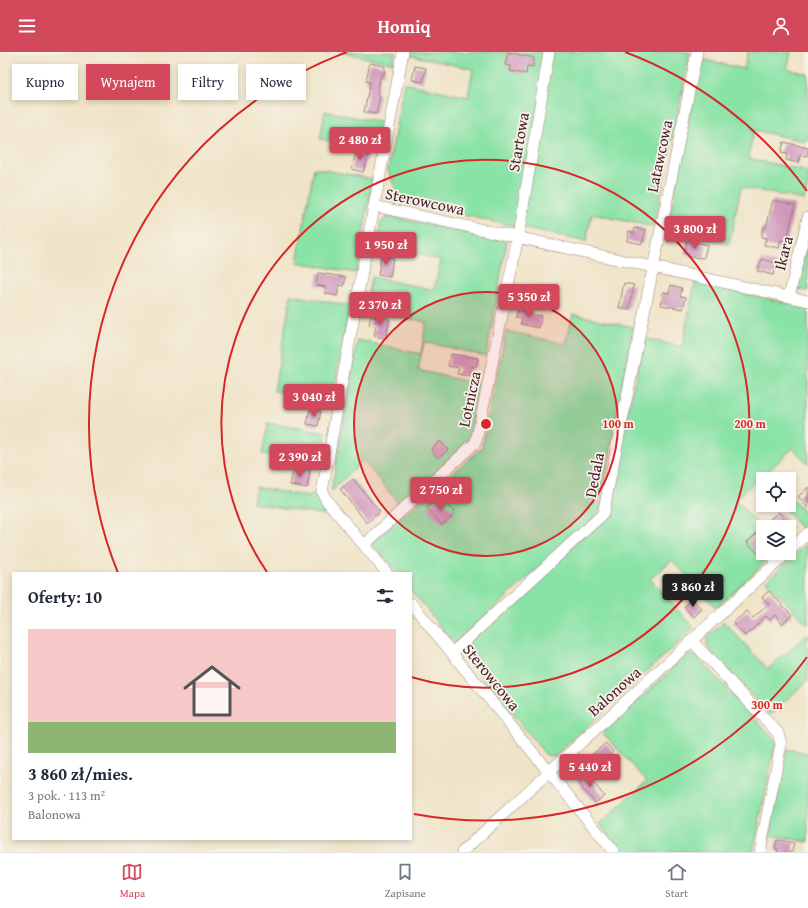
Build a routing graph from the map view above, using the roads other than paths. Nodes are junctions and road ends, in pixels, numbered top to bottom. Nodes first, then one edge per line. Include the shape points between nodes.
1 (403, 52) edge
2 (549, 52) edge
3 (697, 52) edge
4 (374, 206) junction
5 (808, 217) edge
6 (518, 237) junction
7 (653, 266) junction
8 (789, 296) junction
9 (808, 301) edge
10 (808, 533) edge
11 (796, 544) edge
12 (364, 545) junction
13 (779, 560) edge
14 (386, 572) edge
15 (412, 604) edge
16 (692, 641) junction
17 (452, 653) junction
18 (548, 772) junction
19 (462, 852) edge
20 (614, 852) edge
21 (760, 852) edge

1 - 4 street
2 - 6 street, Startowa
3 - 7 street, Latawcowa
4 - 6 street, Sterowcowa
4 - 12 street, Sterowcowa via 322,492
5 - 8 street, Ikara
6 - 7 street, Sterowcowa
6 - 12 street, Lotnicza via 476,442
7 - 8 street, Sterowcowa
7 - 17 street, Dedala via 602,514
8 - 9 street, Sterowcowa
10 - 11 street
12 - 14 street, Sterowcowa
13 - 16 street, Balonowa
15 - 17 street, Sterowcowa
16 - 18 street, Balonowa
16 - 21 street via 778,733 781,744
17 - 18 street, Sterowcowa
18 - 19 street, Balonowa
18 - 20 street, Sterowcowa

